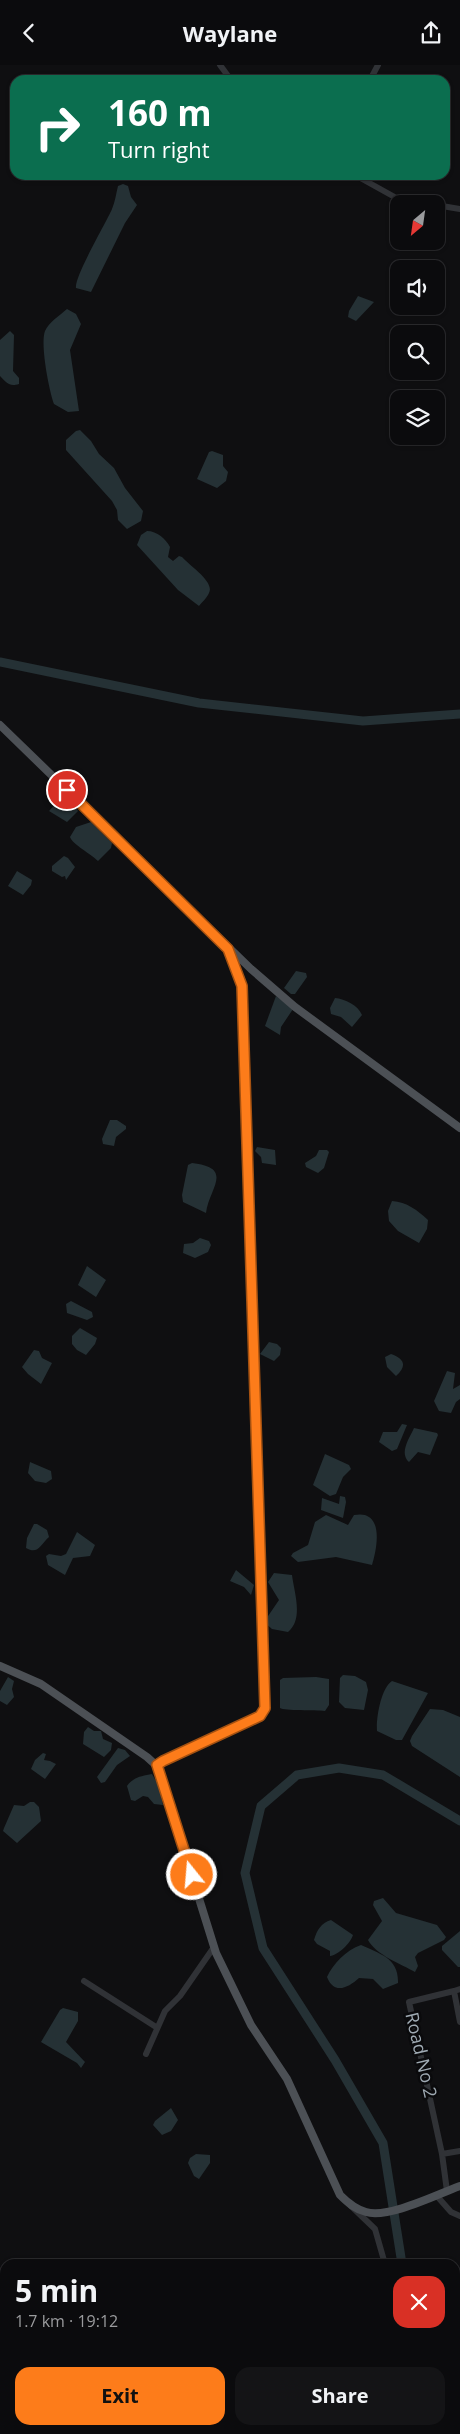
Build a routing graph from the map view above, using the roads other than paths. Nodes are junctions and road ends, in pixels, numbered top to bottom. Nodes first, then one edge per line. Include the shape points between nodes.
1 (364, 180) edge
2 (391, 195) edge
3 (445, 206) edge
4 (460, 209) edge
5 (0, 725) edge
6 (228, 949) junction
7 (460, 1129) edge
8 (0, 1667) edge
9 (157, 1765) junction
10 (214, 1947) junction
11 (84, 1981) dead end
12 (457, 1990) edge
13 (460, 2021) edge
14 (156, 2027) junction
15 (146, 2054) dead end
16 (460, 2151) edge
17 (442, 2154) junction
18 (460, 2186) edge
19 (447, 2191) junction
20 (436, 2195) junction
21 (350, 2205) junction
22 (460, 2216) edge
23 (383, 2259) edge

1 - 2 street
3 - 4 street
5 - 6 main road
6 - 7 main road via 295,1007
6 - 9 main road via 241,979 243,996 265,1708 260,1716
8 - 9 main road via 41,1684
9 - 10 main road
10 - 14 street via 180,1996 164,2011
10 - 21 main road via 251,2025 287,2079 340,2195
11 - 14 street
12 - 13 street
12 - 17 street, Road No 2 via 409,2002
14 - 15 street
16 - 17 street
17 - 19 street
18 - 19 main road
19 - 20 main road
20 - 21 main road via 409,2207 368,2213
20 - 22 street via 451,2212
21 - 23 street via 375,2229

